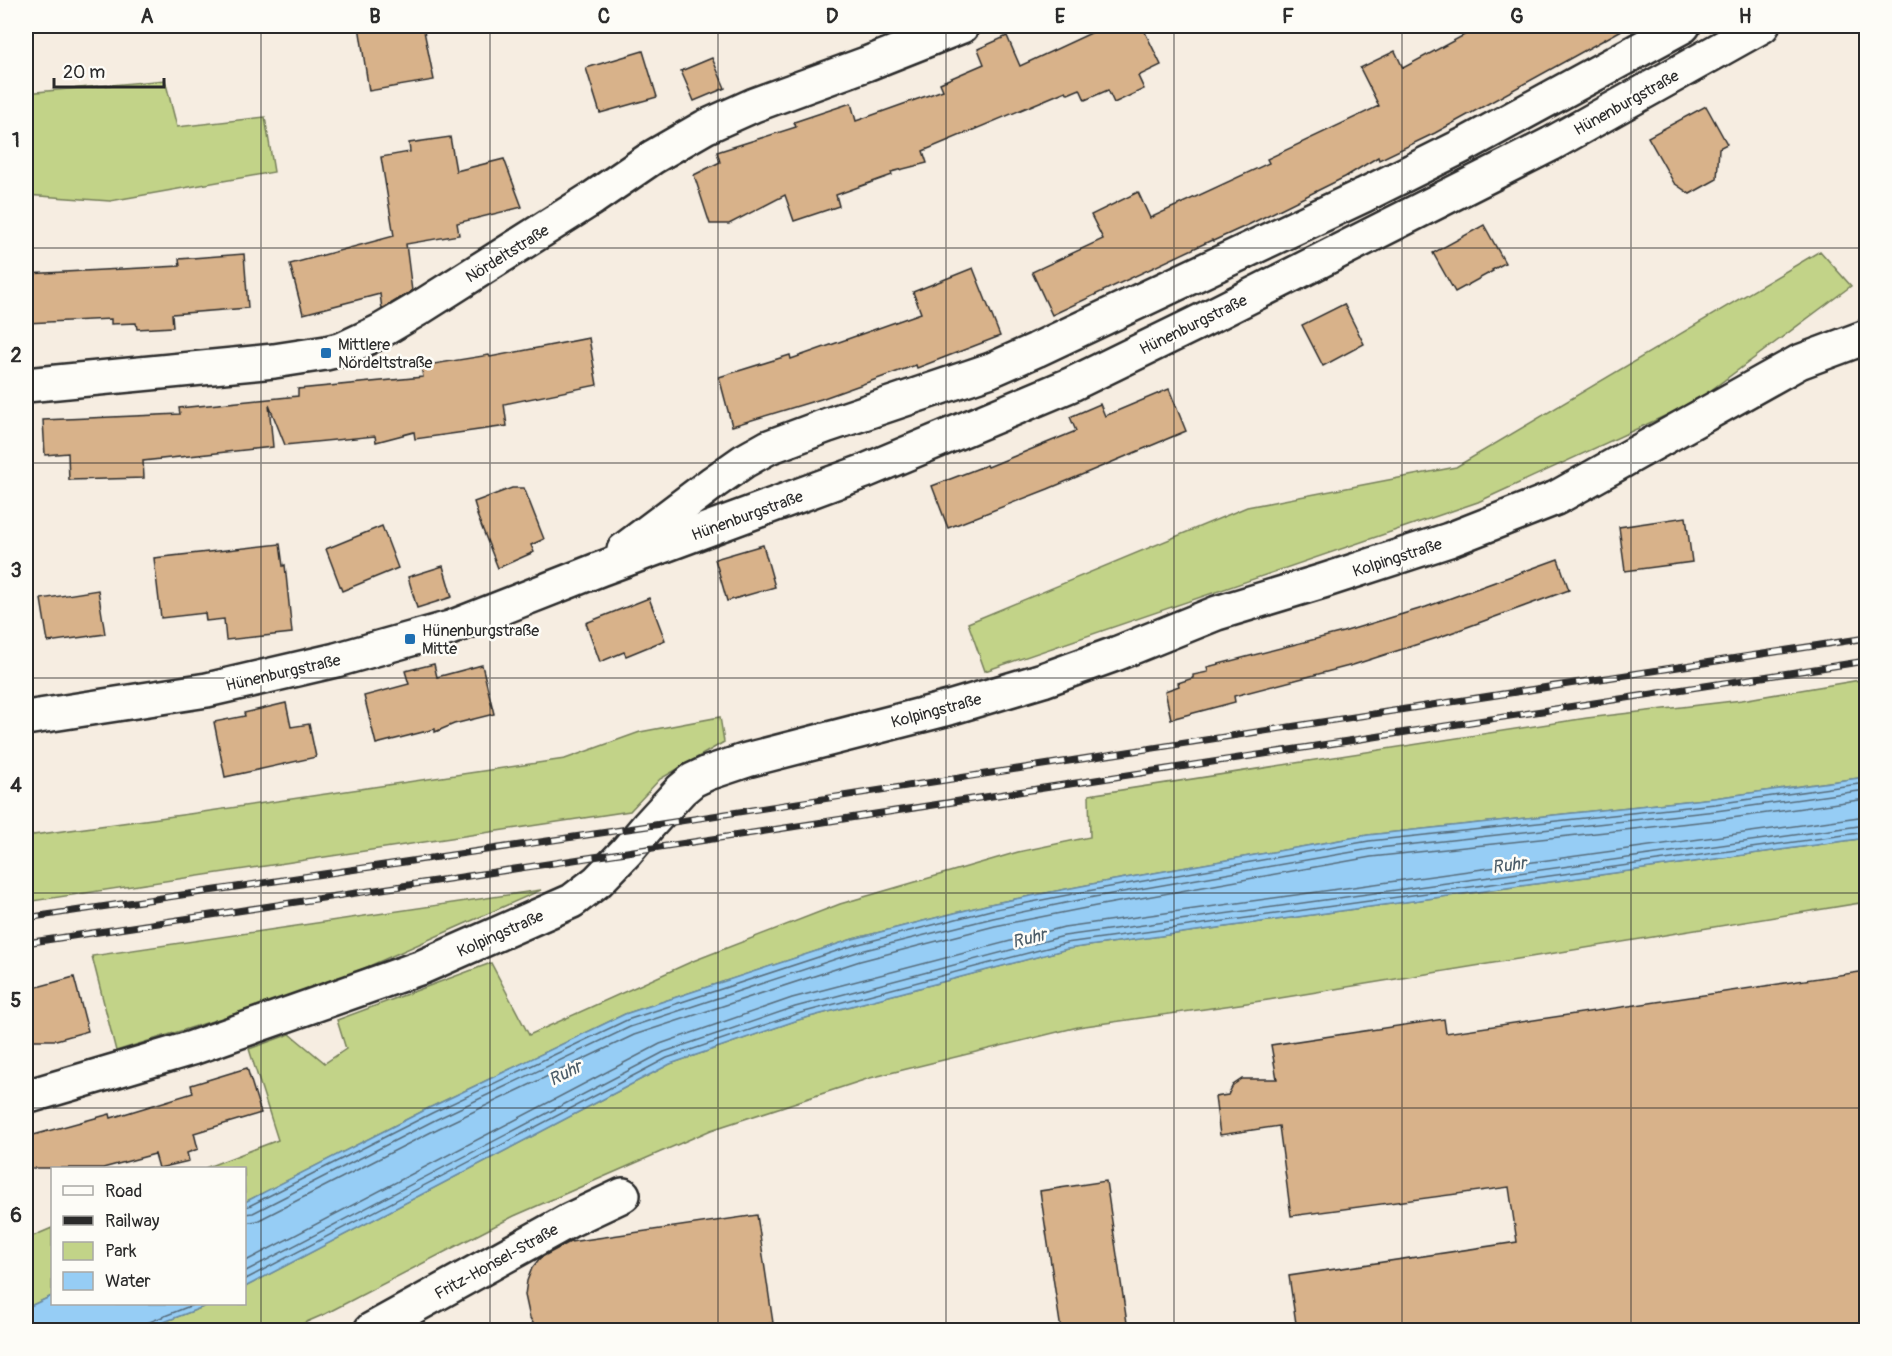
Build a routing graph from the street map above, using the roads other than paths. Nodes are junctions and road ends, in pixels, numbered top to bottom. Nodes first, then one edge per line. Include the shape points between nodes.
1 (962, 26) edge
2 (1683, 26) edge
3 (1762, 26) edge
4 (1866, 313) edge
5 (1866, 337) edge
6 (1799, 362) junction
7 (26, 385) edge
8 (600, 569) junction
9 (26, 717) edge
10 (26, 1097) edge
11 (623, 1195) dead end
12 (371, 1330) edge

1 - 7 street, Nördeltstraße via 705,127 400,320 342,349 274,361
2 - 8 street, Hünenburgstraße via 1468,143 1036,350 992,370 769,447 714,482
3 - 8 street, Hünenburgstraße via 1551,144 1070,385 865,471
4 - 6 street
5 - 6 street, Kolpingstraße
6 - 10 street, Kolpingstraße via 1556,498 1449,540 1217,613 1032,683 708,773 681,790 627,852 572,901 422,967 192,1048
8 - 9 street, Hünenburgstraße via 450,628 336,660 207,690
11 - 12 street, Fritz-Honsel-Straße

